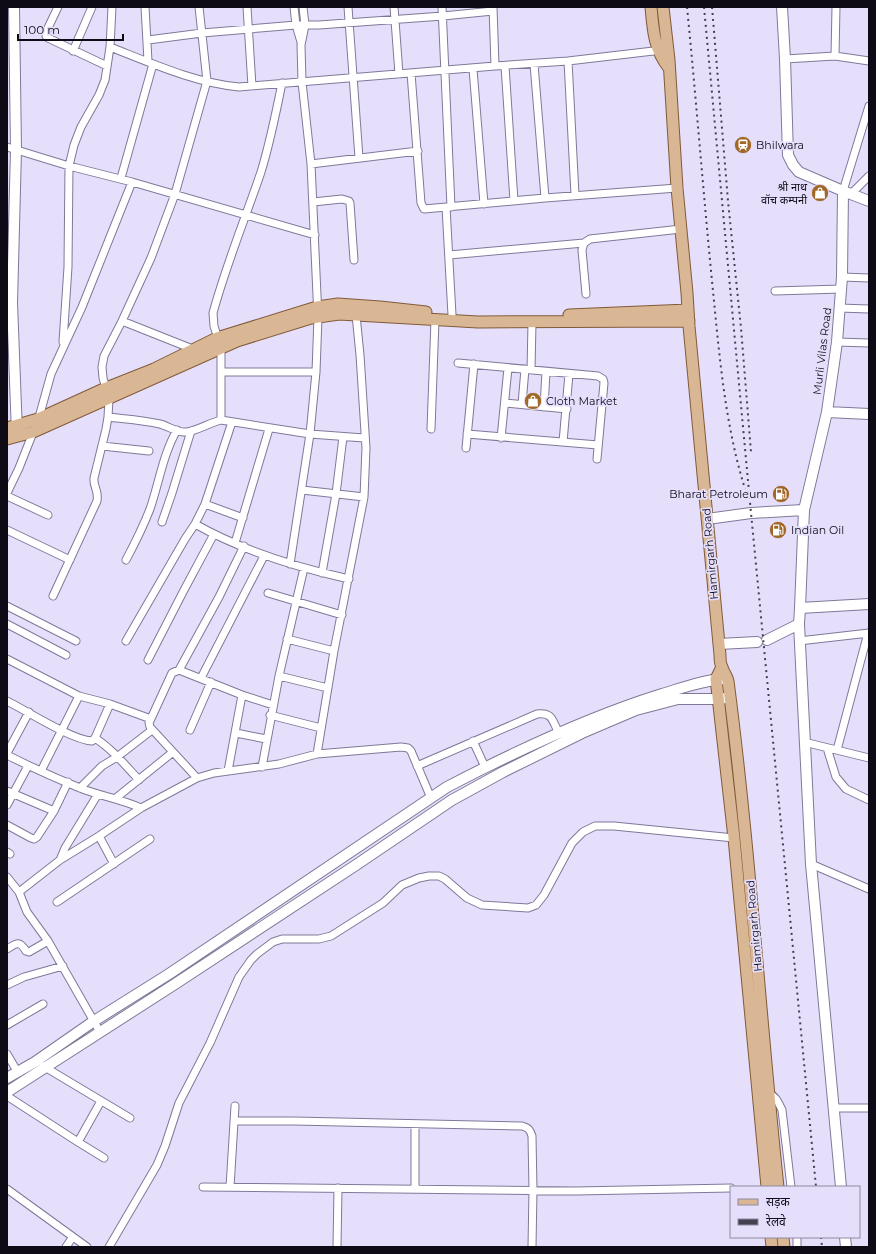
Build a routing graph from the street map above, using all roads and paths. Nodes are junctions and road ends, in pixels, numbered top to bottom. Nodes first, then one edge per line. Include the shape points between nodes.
1 (14, 7) edge
2 (58, 7) edge
3 (92, 7) edge
4 (112, 7) edge
5 (145, 7) edge
6 (199, 7) edge
7 (247, 7) edge
8 (294, 7) edge
9 (303, 7) edge
10 (348, 7) edge
11 (394, 7) edge
12 (442, 7) edge
13 (651, 7) edge
14 (663, 7) edge
15 (782, 7) edge
16 (836, 7) edge
17 (493, 9) edge
18 (443, 16) junction
19 (395, 20) junction
20 (350, 23) junction
21 (296, 25) junction
22 (305, 25) junction
23 (249, 30) junction
24 (202, 33) junction
25 (148, 40) junction
26 (301, 45) junction
27 (110, 47) junction
28 (662, 50) junction
29 (73, 51) junction
30 (835, 56) junction
31 (785, 59) junction
32 (568, 61) junction
33 (869, 61) edge
34 (150, 62) junction
35 (534, 64) junction
36 (107, 66) junction
37 (495, 66) junction
38 (505, 66) junction
39 (473, 69) junction
40 (445, 71) junction
41 (411, 73) junction
42 (399, 74) junction
43 (352, 78) junction
44 (207, 81) junction
45 (302, 82) junction
46 (282, 84) junction
47 (252, 86) junction
48 (869, 106) edge
49 (11, 149) edge
50 (418, 151) junction
51 (359, 158) junction
52 (311, 164) junction
53 (69, 166) junction
54 (869, 176) edge
55 (121, 178) junction
56 (132, 182) junction
57 (677, 188) junction
58 (847, 193) junction
59 (175, 194) junction
60 (576, 195) junction
61 (545, 198) junction
62 (514, 201) junction
63 (869, 201) edge
64 (313, 202) junction
65 (484, 204) junction
66 (449, 207) junction
67 (245, 214) junction
68 (681, 229) junction
69 (315, 235) junction
70 (584, 243) junction
71 (449, 254) junction
72 (354, 260) dead end
73 (842, 277) junction
74 (869, 278) edge
75 (841, 289) junction
76 (775, 292) dead end
77 (586, 294) dead end
78 (10, 302) edge
79 (839, 308) junction
80 (869, 309) edge
81 (317, 312) junction
82 (356, 315) junction
83 (452, 315) junction
84 (688, 316) junction
85 (434, 320) junction
86 (122, 321) junction
87 (532, 323) junction
88 (837, 342) junction
89 (219, 343) junction
90 (869, 343) edge
91 (63, 346) junction
92 (194, 349) junction
93 (206, 355) junction
94 (458, 363) dead end
95 (474, 364) junction
96 (508, 368) junction
97 (528, 369) junction
98 (222, 372) junction
99 (316, 372) junction
100 (546, 372) junction
101 (569, 374) junction
102 (108, 393) junction
103 (505, 403) junction
104 (522, 404) junction
105 (544, 407) junction
106 (567, 409) junction
107 (827, 412) junction
108 (869, 414) edge
109 (108, 417) junction
110 (38, 419) junction
111 (221, 420) junction
112 (232, 422) junction
113 (269, 428) junction
114 (430, 428) dead end
115 (177, 430) junction
116 (191, 431) junction
117 (33, 432) junction
118 (12, 433) edge
119 (310, 434) junction
120 (467, 434) junction
121 (343, 437) junction
122 (364, 438) junction
123 (501, 438) junction
124 (563, 442) junction
125 (598, 444) junction
126 (102, 446) junction
127 (466, 448) dead end
128 (149, 452) dead end
129 (597, 459) dead end
130 (302, 490) junction
131 (7, 493) edge
132 (336, 494) junction
133 (7, 496) edge
134 (364, 497) junction
135 (205, 504) junction
136 (804, 510) junction
137 (48, 515) dead end
138 (243, 518) junction
139 (707, 519) junction
140 (162, 522) dead end
141 (195, 524) junction
142 (7, 530) edge
143 (214, 534) junction
144 (235, 543) junction
145 (244, 546) junction
146 (264, 556) junction
147 (70, 560) junction
148 (126, 560) dead end
149 (290, 564) junction
150 (304, 568) junction
151 (322, 573) junction
152 (349, 579) junction
153 (268, 593) dead end
154 (53, 596) dead end
155 (296, 601) junction
156 (869, 604) edge
157 (7, 606) edge
158 (800, 608) junction
159 (342, 615) junction
160 (7, 624) edge
161 (799, 624) junction
162 (869, 633) edge
163 (287, 639) junction
164 (76, 641) dead end
165 (126, 641) dead end
166 (799, 641) junction
167 (719, 644) junction
168 (334, 651) junction
169 (66, 655) dead end
170 (7, 660) edge
171 (148, 660) dead end
172 (179, 670) junction
173 (279, 676) junction
174 (201, 678) junction
175 (722, 679) junction
176 (211, 682) junction
177 (328, 688) junction
178 (242, 695) junction
179 (78, 696) junction
180 (724, 698) junction
181 (7, 701) edge
182 (110, 704) junction
183 (273, 705) junction
184 (29, 712) junction
185 (270, 715) junction
186 (151, 719) junction
187 (321, 728) junction
188 (62, 730) junction
189 (152, 730) junction
190 (190, 730) dead end
191 (236, 733) junction
192 (560, 734) junction
193 (10, 738) edge
194 (95, 738) junction
195 (266, 739) junction
196 (473, 741) junction
197 (804, 742) junction
198 (827, 748) junction
199 (837, 750) junction
200 (173, 752) junction
201 (7, 754) edge
202 (317, 754) junction
203 (117, 757) junction
204 (869, 758) edge
205 (28, 766) junction
206 (417, 766) junction
207 (262, 767) junction
208 (485, 767) junction
209 (40, 771) junction
210 (228, 771) junction
211 (197, 778) junction
212 (138, 780) junction
213 (68, 782) junction
214 (80, 788) junction
215 (10, 792) edge
216 (98, 794) junction
217 (116, 798) junction
218 (431, 798) junction
219 (869, 800) edge
220 (7, 805) edge
221 (141, 808) junction
222 (54, 811) junction
223 (7, 825) edge
224 (99, 836) junction
225 (734, 838) junction
226 (150, 839) dead end
227 (60, 860) junction
228 (114, 864) junction
229 (811, 864) junction
230 (7, 877) edge
231 (869, 888) edge
232 (19, 892) junction
233 (57, 902) dead end
234 (48, 941) junction
235 (7, 949) edge
236 (63, 966) junction
237 (7, 985) edge
238 (42, 1004) dead end
239 (94, 1021) junction
240 (7, 1025) edge
241 (100, 1032) junction
242 (7, 1054) edge
243 (35, 1062) junction
244 (45, 1068) junction
245 (17, 1071) junction
246 (7, 1078) edge
247 (7, 1092) edge
248 (763, 1094) junction
249 (7, 1096) edge
250 (101, 1101) junction
251 (235, 1106) dead end
252 (833, 1108) junction
253 (869, 1108) edge
254 (130, 1118) dead end
255 (234, 1121) junction
256 (415, 1124) junction
257 (78, 1142) junction
258 (104, 1158) dead end
259 (766, 1186) edge
260 (778, 1186) edge
261 (791, 1186) edge
262 (840, 1186) edge
263 (203, 1187) dead end
264 (230, 1187) junction
265 (338, 1188) junction
266 (730, 1188) edge
267 (7, 1189) edge
268 (415, 1189) junction
269 (533, 1190) junction
270 (72, 1238) junction
271 (66, 1247) edge
272 (87, 1247) edge
273 (109, 1247) edge
274 (337, 1247) edge
275 (532, 1247) edge

1 - 49 main road
2 - 29 street via 46,36 50,41
3 - 29 street
4 - 27 street
5 - 25 street
6 - 24 street
7 - 23 street
8 - 21 street
9 - 22 street
10 - 20 street
11 - 19 street
12 - 18 street
13 - 28 main road via 653,30
14 - 28 main road
15 - 31 main road
16 - 30 street
17 - 18 street
17 - 37 street
18 - 19 street
18 - 40 street
19 - 20 street
19 - 42 street
20 - 22 street
20 - 43 street
21 - 22 street
21 - 23 street
21 - 26 street
22 - 26 street
23 - 24 street
23 - 47 street
24 - 25 street
24 - 44 street
25 - 34 street
26 - 45 street
27 - 34 street
27 - 36 street
28 - 32 street
28 - 57 main road, Hamirgarh Road via 662,60 669,68
29 - 36 street
30 - 31 street
30 - 33 street
31 - 58 main road via 788,155 799,172
32 - 35 street
32 - 60 street
34 - 44 street
34 - 55 street
35 - 38 street
35 - 61 street
36 - 53 street via 99,95 81,127
37 - 38 street
37 - 39 street
38 - 62 street
39 - 40 street
39 - 65 street
40 - 41 street
40 - 66 street
41 - 42 street
41 - 50 street
42 - 43 street
43 - 45 street
43 - 51 street
44 - 47 street via 227,86
44 - 59 street
45 - 46 street
45 - 52 street
46 - 47 street
46 - 67 street via 261,172
48 - 58 street
49 - 53 street
49 - 78 main road
50 - 51 street
50 - 66 street via 421,203 424,209
51 - 52 street
52 - 64 street
53 - 55 street
53 - 91 street via 68,267
54 - 58 street
55 - 56 street
56 - 59 street
56 - 91 street via 82,307
57 - 60 street
57 - 68 main road, Hamirgarh Road
58 - 63 main road
58 - 73 main road, Murli Vilas Road
59 - 67 street
59 - 86 street via 151,258
60 - 61 street
61 - 62 street
62 - 65 street
64 - 69 street
64 - 72 street via 342,199 349,201
65 - 66 street
66 - 71 street
67 - 69 street
67 - 89 street via 213,313
68 - 70 street via 590,239
68 - 84 main road, Hamirgarh Road
69 - 81 street
70 - 71 street
70 - 77 street via 582,250
71 - 83 street
73 - 74 street
73 - 75 main road, Murli Vilas Road
75 - 76 street
75 - 79 main road, Murli Vilas Road
78 - 118 main road
79 - 80 street
79 - 88 main road, Murli Vilas Road
81 - 82 main road
81 - 83 main road via 338,304
81 - 89 main road via 237,341
81 - 99 street
82 - 85 main road
82 - 122 street
83 - 84 main road via 478,318
84 - 87 main road
84 - 139 main road, Hamirgarh Road
85 - 87 main road
85 - 114 street
86 - 92 street
86 - 102 street via 104,356 103,378
87 - 97 street
88 - 90 street
88 - 107 main road, Murli Vilas Road
89 - 92 main road
89 - 93 main road
89 - 98 street
91 - 110 street via 51,374
92 - 93 street
92 - 102 main road
93 - 102 main road
94 - 95 street
95 - 96 street
95 - 120 street
96 - 97 street
96 - 103 street
97 - 100 street
97 - 104 street
98 - 99 street
98 - 111 street
99 - 119 street
100 - 101 street
100 - 105 street
101 - 106 street
101 - 125 street via 598,376 603,379
102 - 109 street
102 - 110 main road
102 - 117 main road
103 - 104 street
103 - 123 street
104 - 105 street
105 - 106 street
106 - 124 street
107 - 108 main road
107 - 136 main road, Murli Vilas Road
109 - 115 street via 161,424
109 - 126 street
110 - 117 street
110 - 118 main road
111 - 112 street
111 - 116 street
112 - 113 street
112 - 135 street
113 - 119 street
113 - 138 street
115 - 116 street
115 - 148 street via 170,444 150,509
116 - 140 street
117 - 118 main road
117 - 131 street
119 - 121 street
119 - 130 street
120 - 123 street
120 - 127 street
121 - 122 street
121 - 132 street
122 - 134 street
123 - 124 street
124 - 125 street
125 - 129 street
126 - 128 street
126 - 147 street via 94,478 98,493 97,501
130 - 132 street
130 - 149 street
132 - 134 street
132 - 151 street
133 - 137 street
134 - 152 street
135 - 138 street
135 - 141 street
136 - 139 main road
136 - 158 main road, Murli Vilas Road
138 - 144 street
139 - 167 main road, Hamirgarh Road
141 - 143 street
141 - 165 street
142 - 147 street
143 - 144 street
143 - 171 street
144 - 145 street
145 - 146 street
145 - 172 street
146 - 149 street
146 - 174 street
147 - 154 street
149 - 150 street
150 - 151 street
150 - 155 street
151 - 152 street
152 - 159 street
153 - 155 street
155 - 159 street
155 - 163 street
156 - 158 main road
157 - 164 street
158 - 161 main road, Murli Vilas Road
159 - 168 street
160 - 169 street
161 - 166 main road, Murli Vilas Road
161 - 167 main road via 762,641
162 - 166 street
162 - 199 street
163 - 168 street
163 - 173 street
166 - 197 main road, Murli Vilas Road
167 - 175 main road, Hamirgarh Road
168 - 177 street
170 - 179 street
172 - 174 street
172 - 186 street via 172,673
173 - 177 street
173 - 183 street
174 - 176 street
175 - 180 main road, Hamirgarh Road
175 - 192 main road via 650,698 602,715
176 - 178 street
176 - 190 street
177 - 187 street
178 - 183 street
178 - 191 street
179 - 182 street
179 - 188 street
180 - 225 main road, Hamirgarh Road
180 - 241 main road via 678,699 636,710 503,772 452,800
180 - 248 main road, Hamirgarh Road via 746,844
181 - 184 street
182 - 186 street
182 - 194 street
183 - 185 street
184 - 188 street
184 - 193 street
185 - 187 street
185 - 195 street
186 - 189 street via 149,723
187 - 202 street
188 - 194 street via 87,740
188 - 209 street
189 - 200 street
189 - 203 street
191 - 195 street
191 - 210 street
192 - 196 street via 546,713 537,714
192 - 208 main road
193 - 201 street
194 - 203 street
195 - 207 street
196 - 206 street
196 - 208 street
197 - 198 street
197 - 229 main road, Murli Vilas Road
198 - 199 street
198 - 219 street via 836,777 846,789
199 - 204 street
200 - 211 street
200 - 212 street
201 - 205 street
202 - 206 street via 401,747 411,751
202 - 207 street
203 - 212 street
203 - 214 street via 102,766
205 - 209 street
205 - 215 street
206 - 218 street
207 - 210 street
208 - 218 main road
209 - 213 street
210 - 211 street via 214,772
211 - 221 street
212 - 217 street
213 - 214 street
213 - 222 street
214 - 216 street
215 - 220 street
215 - 222 street
216 - 217 street
216 - 227 street
217 - 221 street
218 - 239 main road
221 - 224 street
222 - 223 street via 34,839
224 - 227 street
224 - 228 street
225 - 248 main road, Hamirgarh Road
225 - 273 street via 595,826 583,832 572,843 544,895 536,905 528,908 482,905 466,898 439,876 428,876 402,886 383,903 331,936 319,939 282,939 273,942 251,960 239,977 210,1043 179,1103 157,1165
226 - 228 street
227 - 232 street
228 - 233 street
229 - 231 street
229 - 252 main road, Murli Vilas Road
230 - 232 street
232 - 234 street via 28,912
234 - 235 street via 30,952 20,944
234 - 236 street
236 - 237 street via 24,977
236 - 239 street
238 - 240 street
239 - 241 street
239 - 243 main road
241 - 244 main road
242 - 245 street
243 - 244 street
243 - 245 main road
244 - 247 main road
244 - 250 street
245 - 246 main road
248 - 259 main road, Hamirgarh Road
248 - 260 main road, Hamirgarh Road
248 - 261 street via 773,1095 782,1110
249 - 257 street
250 - 254 street
250 - 257 street
251 - 255 street
252 - 253 street
252 - 262 main road, Murli Vilas Road
255 - 256 street
255 - 264 street
256 - 268 street
256 - 269 street via 527,1127 532,1136
257 - 258 street
263 - 264 street
264 - 265 street
265 - 268 street
265 - 274 street
266 - 269 street
267 - 270 street
268 - 269 street
269 - 275 street
270 - 271 street
270 - 272 street

